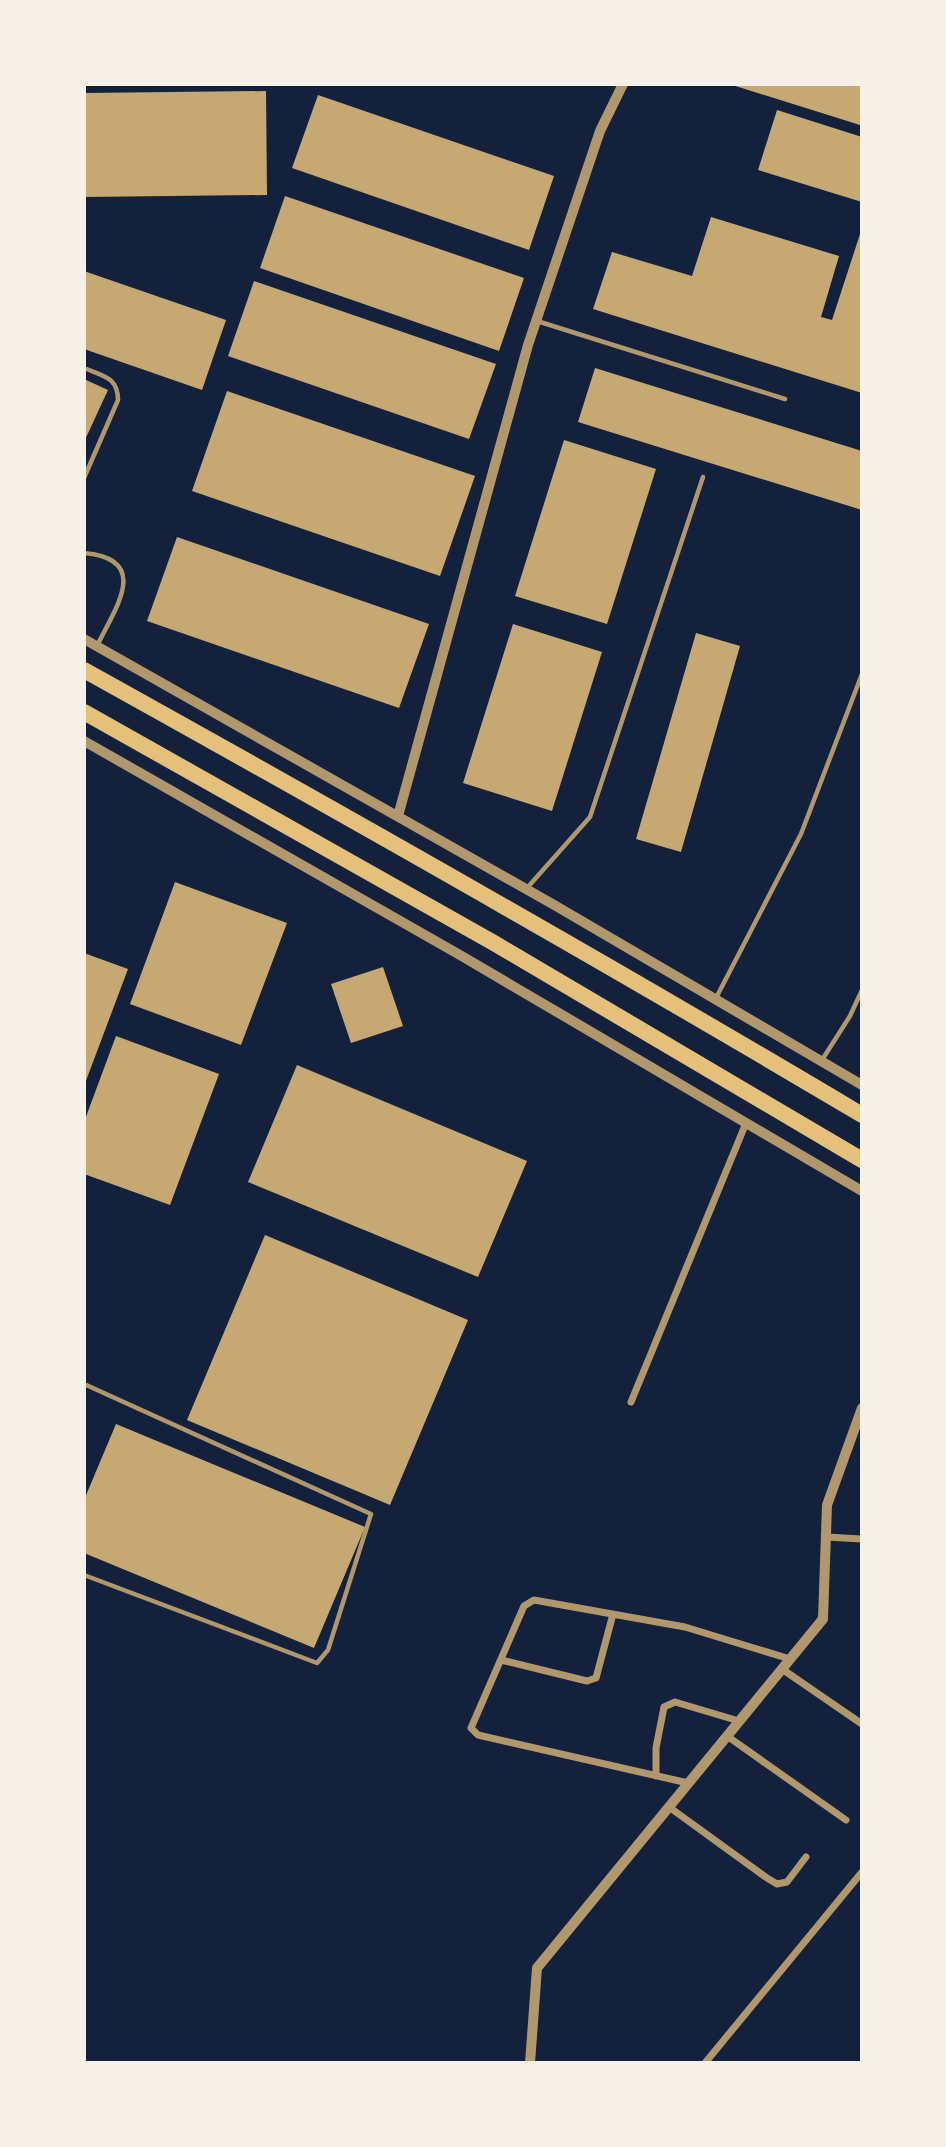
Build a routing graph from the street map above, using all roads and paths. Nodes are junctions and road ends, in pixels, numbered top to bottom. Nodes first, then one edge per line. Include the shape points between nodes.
1 (623, 84) edge
2 (536, 321) junction
3 (84, 369) edge
4 (785, 399) dead end
5 (703, 477) dead end
6 (84, 478) edge
7 (84, 554) edge
8 (84, 639) edge
9 (97, 646) junction
10 (84, 670) edge
11 (862, 674) edge
12 (84, 712) edge
13 (84, 741) edge
14 (398, 816) junction
15 (526, 889) junction
16 (862, 990) edge
17 (715, 999) junction
18 (821, 1061) junction
19 (862, 1085) edge
20 (862, 1115) edge
21 (746, 1123) junction
22 (862, 1160) edge
23 (862, 1191) edge
24 (84, 1384) edge
25 (631, 1402) dead end
26 (862, 1408) edge
27 (826, 1537) junction
28 (862, 1539) edge
29 (84, 1575) edge
30 (613, 1614) junction
31 (790, 1659) junction
32 (501, 1660) junction
33 (782, 1669) junction
34 (739, 1721) junction
35 (862, 1724) edge
36 (727, 1736) junction
37 (656, 1776) junction
38 (688, 1783) junction
39 (669, 1807) junction
40 (846, 1820) dead end
41 (806, 1857) dead end
42 (862, 1871) edge
43 (530, 2063) edge
44 (705, 2063) edge

1 - 2 street via 600,131
2 - 4 lane
2 - 14 street
3 - 6 lane via 110,379 118,388 118,400
5 - 15 lane via 590,817
7 - 9 lane via 117,565 125,578
8 - 9 street
9 - 14 street
10 - 20 highway via 405,849
11 - 17 lane via 801,834
12 - 22 highway via 494,943
13 - 21 street
14 - 15 street
15 - 17 street
16 - 18 lane
17 - 18 street
18 - 19 street
21 - 23 street
21 - 25 street
24 - 29 lane via 371,1514 328,1650 317,1663
26 - 27 street via 827,1505
27 - 28 street
27 - 31 street via 823,1619
30 - 31 street via 685,1627
30 - 32 street via 534,1600 524,1606
30 - 32 street via 596,1678 587,1681
31 - 33 street
32 - 37 street via 471,1728 478,1735
33 - 34 street
33 - 35 street
34 - 36 street
34 - 37 street via 675,1702 664,1707
36 - 38 street
36 - 40 street
37 - 38 street
38 - 39 street
39 - 41 street via 778,1884 787,1882
39 - 43 street via 537,1968
42 - 44 street

